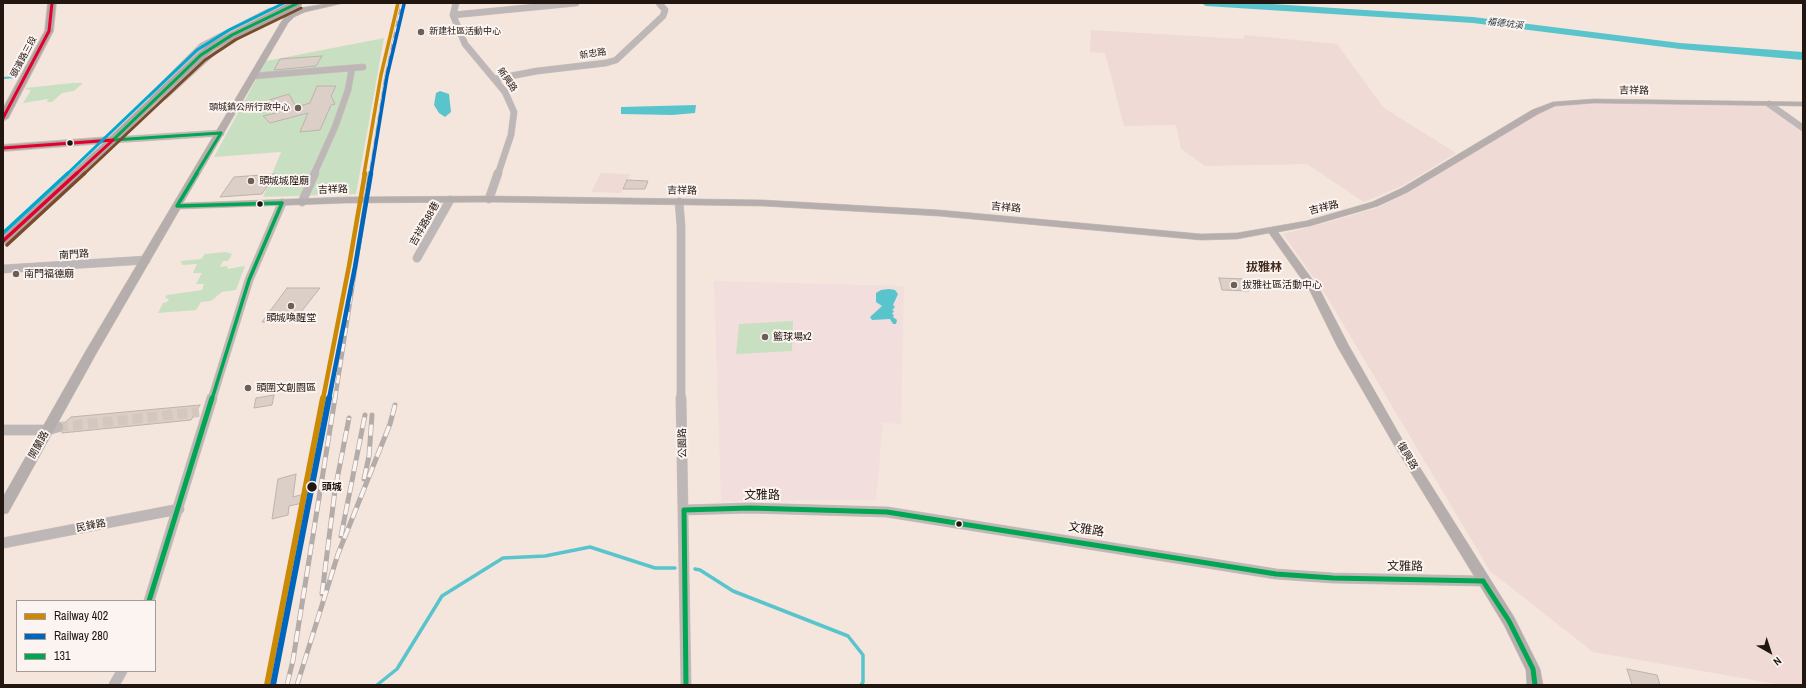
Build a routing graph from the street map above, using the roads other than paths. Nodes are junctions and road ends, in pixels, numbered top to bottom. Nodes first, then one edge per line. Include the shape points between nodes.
1 (52, 3) edge
2 (298, 3) edge
3 (341, 3) edge
4 (456, 3) edge
5 (576, 3) edge
6 (658, 3) edge
7 (303, 10) junction
8 (292, 11) junction
9 (453, 15) junction
10 (363, 67) dead end
11 (352, 68) junction
12 (254, 76) junction
13 (495, 79) junction
14 (154, 100) junction
15 (1769, 104) junction
16 (1803, 104) edge
17 (3, 118) edge
18 (1803, 128) edge
19 (220, 133) junction
20 (112, 140) junction
21 (3, 148) edge
22 (489, 199) junction
23 (450, 200) junction
24 (302, 202) junction
25 (679, 202) junction
26 (282, 203) junction
27 (177, 206) junction
28 (1272, 231) junction
29 (3, 241) edge
30 (417, 258) dead end
31 (146, 260) junction
32 (3, 269) edge
33 (58, 427) tunnel mouth
34 (3, 430) edge
35 (47, 430) junction
36 (179, 508) junction
37 (3, 509) edge
38 (684, 510) junction
39 (3, 543) edge
40 (1483, 581) junction
41 (149, 600) edge
42 (121, 672) edge
43 (114, 685) edge
44 (686, 685) edge
45 (1535, 685) edge

1 - 17 main road, 頭濱路三段 via 49,31
2 - 14 main road, bridge via 211,47
3 - 7 street
4 - 9 street
5 - 9 street
6 - 13 street, 新忠路 via 665,10 662,16 616,60
7 - 8 street
7 - 12 street via 291,15 285,22
8 - 14 street via 239,36 213,52 165,96
8 - 14 street via 270,11 202,46 152,96
9 - 13 street, 新興路 via 465,44
10 - 11 street
11 - 12 street
11 - 24 street via 348,90 335,127
12 - 19 street
13 - 22 street, 新興路 via 505,92 514,112 511,135
14 - 20 main road
15 - 16 street, 吉祥路
15 - 18 street
15 - 28 street, 吉祥路 via 1594,101 1553,104 1534,112 1406,190 1345,214
19 - 20 street
19 - 27 street, 開蘭路
20 - 21 main road
20 - 29 main road
22 - 23 street, 吉祥路
22 - 25 street, 吉祥路
23 - 24 street, 吉祥路
23 - 30 street, 吉祥路88巷
24 - 26 street, 吉祥路
25 - 28 street, 吉祥路 via 763,203 939,213 1201,237 1237,236
25 - 38 street, 公園路
26 - 27 street, 吉祥路
26 - 36 street via 249,280 203,411
27 - 31 street, 開蘭路
28 - 40 street, 復興路 via 1315,290 1343,346 1394,435
31 - 32 street, 南門路
31 - 35 street, 開蘭路
33 - 35 street
34 - 35 street
35 - 37 street, 開蘭路
36 - 39 street, 民鋒路
36 - 41 street
38 - 40 street, 文雅路 via 750,508 887,512 1276,574 1333,578
38 - 44 street, 公園路
40 - 45 street, 復興路 via 1509,621 1532,669
42 - 43 street

